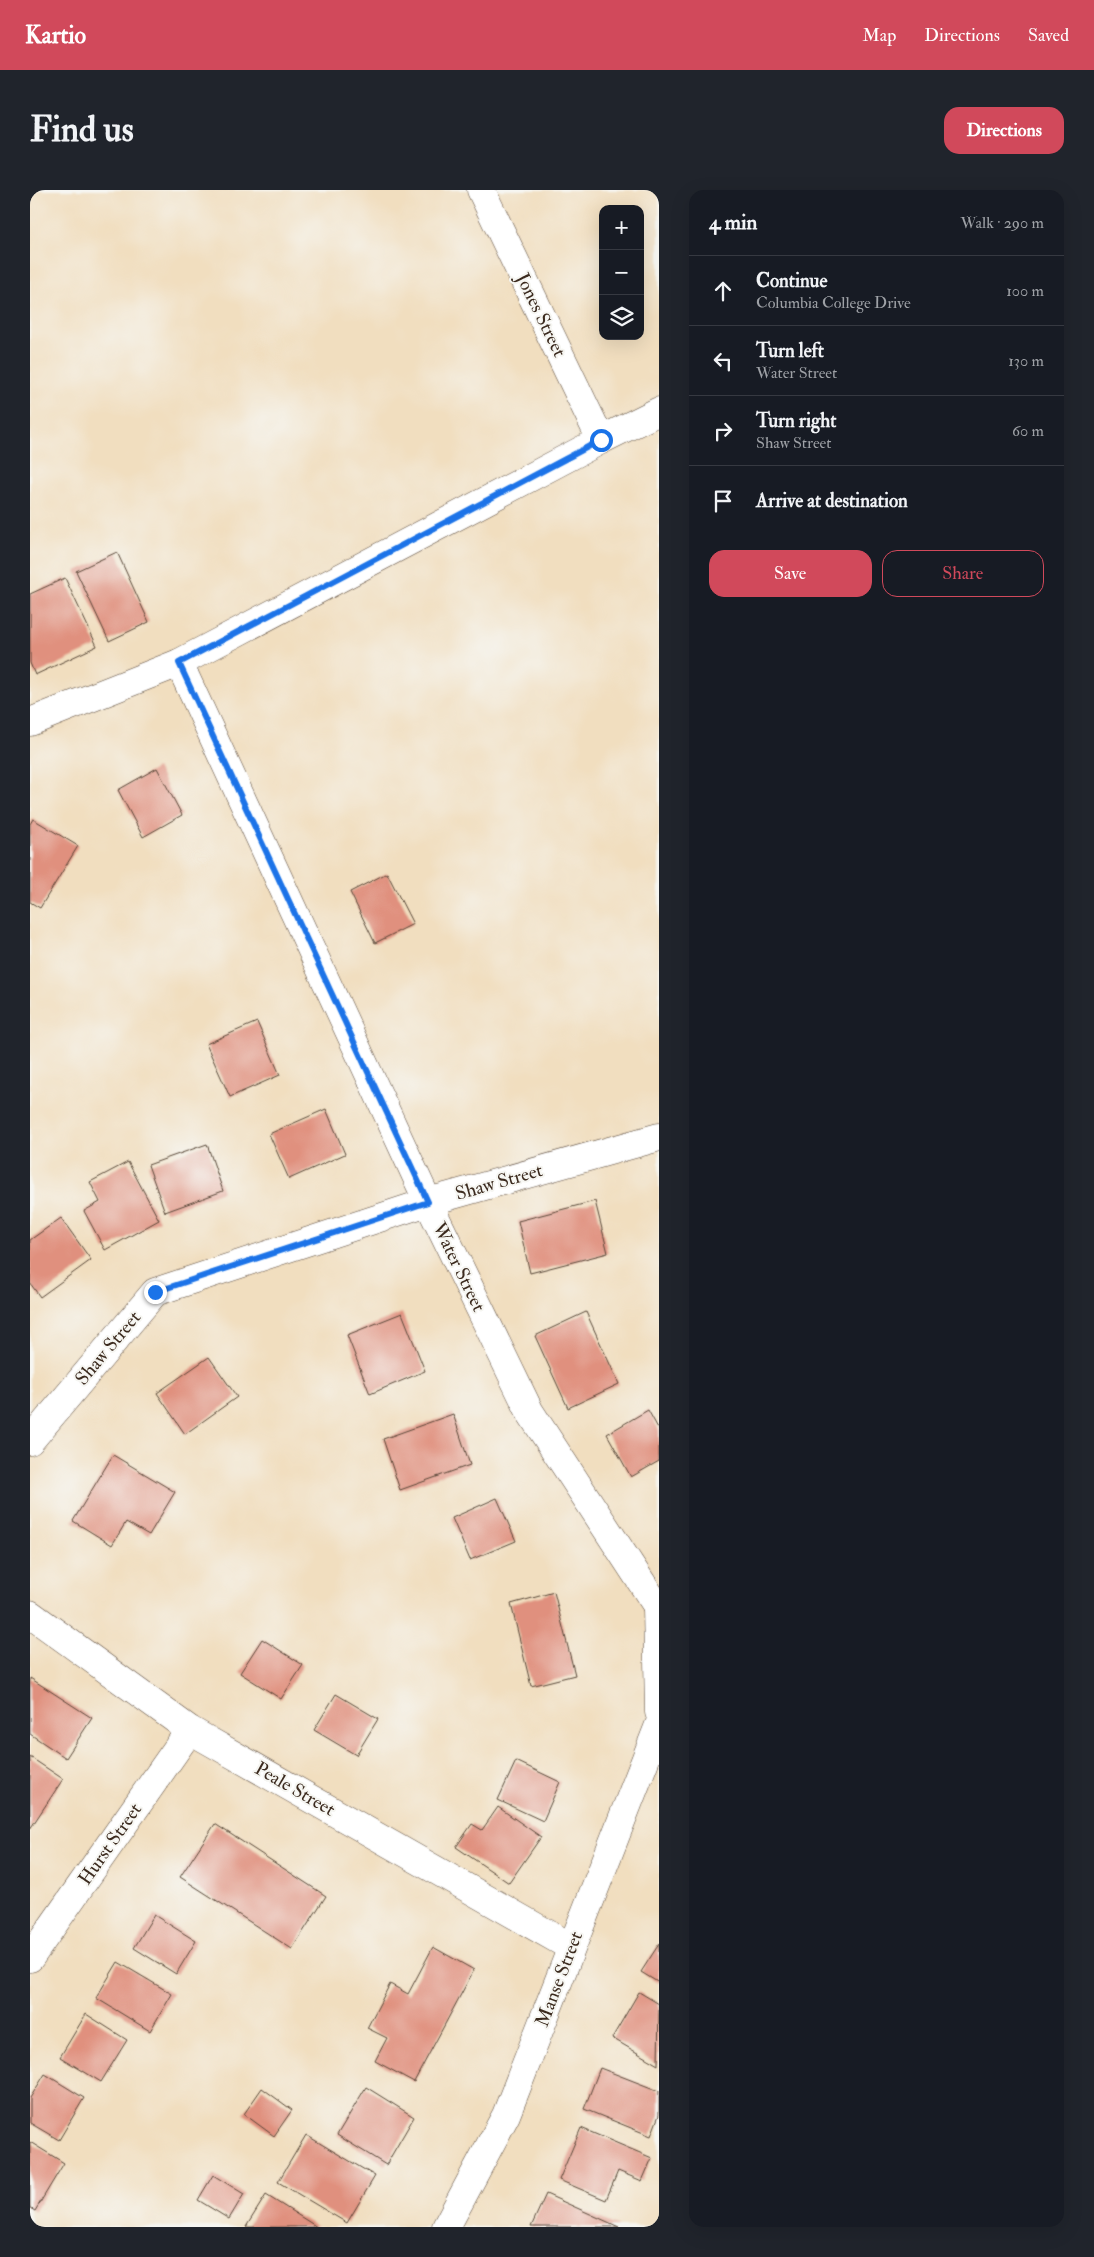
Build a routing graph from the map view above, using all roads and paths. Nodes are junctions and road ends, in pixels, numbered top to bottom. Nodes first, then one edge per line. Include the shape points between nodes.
1 (481, 190) edge
2 (659, 411) edge
3 (601, 440) junction
4 (179, 663) junction
5 (32, 716) edge
6 (659, 1138) edge
7 (428, 1202) junction
8 (30, 1441) edge
9 (658, 1606) edge
10 (30, 1614) edge
11 (659, 1712) edge
12 (659, 1725) edge
13 (190, 1730) junction
14 (571, 1947) junction
15 (30, 1958) edge
16 (446, 2227) edge

1 - 3 street, Jones Street
2 - 3 street
3 - 4 street
4 - 5 street
4 - 7 street, Water Street
6 - 7 street, Shaw Street
7 - 8 street, Shaw Street via 155,1292
7 - 9 street, Water Street via 530,1412
9 - 11 street
10 - 13 street, Peale Street
12 - 14 street, Manse Street
13 - 14 street, Peale Street
13 - 15 street, Hurst Street
14 - 16 street, Manse Street via 506,2115

